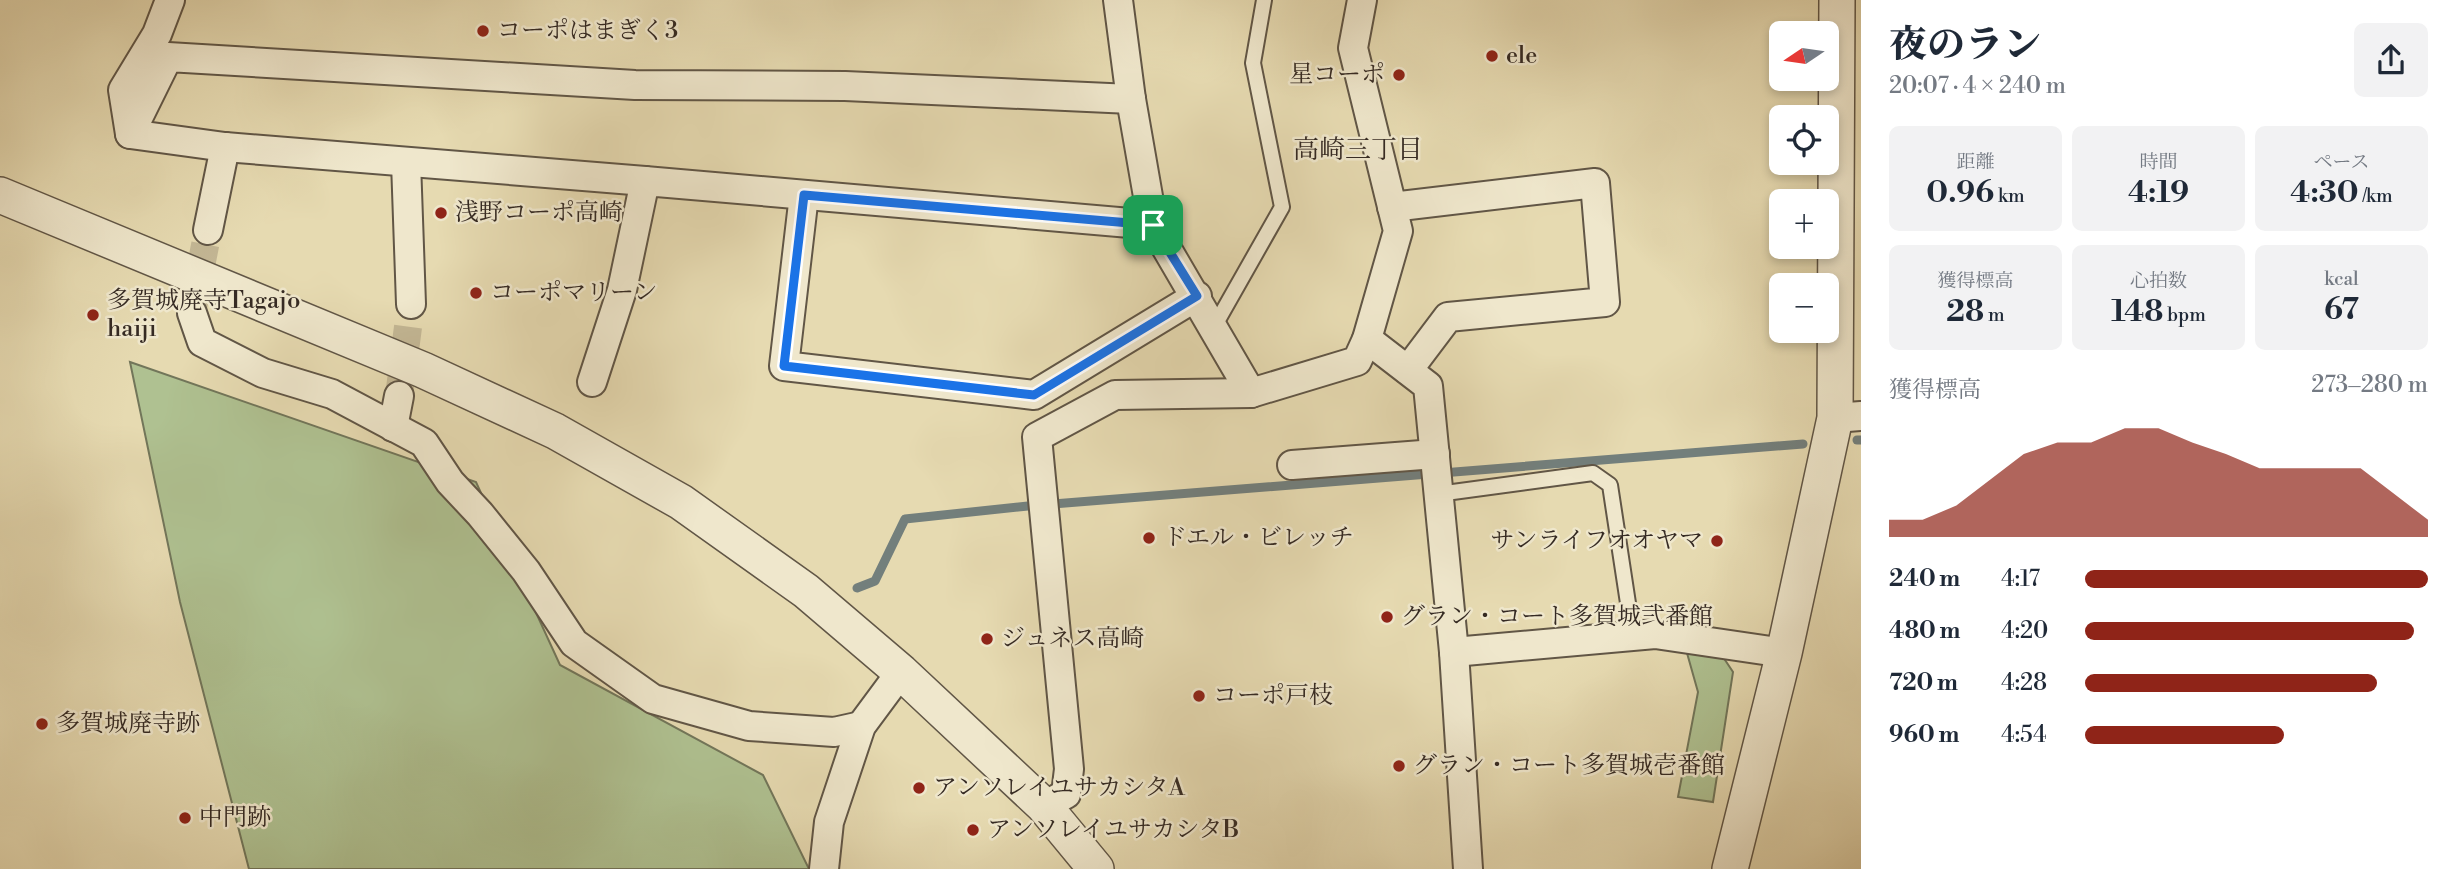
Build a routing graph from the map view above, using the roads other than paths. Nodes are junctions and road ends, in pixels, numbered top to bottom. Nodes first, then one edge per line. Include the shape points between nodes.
1 (170, 0) edge
2 (1118, 0) edge
3 (1264, 0) edge
4 (1362, 0) edge
5 (1837, 0) edge
6 (1131, 99) junction
7 (130, 134) junction
8 (225, 147) junction
9 (406, 162) junction
10 (645, 181) junction
11 (0, 195) edge
12 (804, 195) junction
13 (1392, 207) junction
14 (1153, 225) junction
15 (208, 230) tunnel mouth
16 (1197, 296) junction
17 (411, 304) tunnel mouth
18 (192, 313) tunnel mouth
19 (1214, 327) junction
20 (1367, 339) junction
21 (1408, 370) junction
22 (592, 382) dead end
23 (1251, 393) junction
24 (398, 396) tunnel mouth
25 (1848, 417) edge
26 (393, 427) junction
27 (1292, 464) dead end
28 (1437, 475) junction
29 (1633, 636) junction
30 (1454, 652) junction
31 (1784, 653) junction
32 (901, 672) junction
33 (860, 726) junction
34 (1044, 806) junction
35 (824, 869) edge
36 (1096, 869) edge
37 (1468, 869) edge
38 (1730, 869) edge

1 - 7 street via 157,34 123,90
2 - 6 street
3 - 19 lane via 1253,63 1282,207
4 - 13 street via 1353,48
5 - 25 street
6 - 7 street via 845,86 635,85 168,57
6 - 14 street
7 - 8 street
8 - 9 street
8 - 15 street
9 - 10 street
9 - 17 street
10 - 12 street
10 - 22 street via 622,290
11 - 32 street via 423,370 555,431 681,502 806,591
12 - 14 street
12 - 16 street via 784,366 1034,395
13 - 20 street via 1398,231
13 - 21 street via 1595,183 1605,302 1448,317
14 - 16 street
16 - 19 street
18 - 26 street via 202,342 263,373 332,394
19 - 23 street
20 - 21 street
20 - 23 street via 1357,362
21 - 28 street via 1428,386
23 - 34 street via 1115,395 1037,437 1069,769 1066,794
24 - 26 street
25 - 31 street
26 - 33 street via 424,443 450,482 526,571 574,643 653,699 749,726 834,732
27 - 28 street
28 - 29 lane via 1593,473 1610,485
28 - 30 street
29 - 30 street
29 - 31 street via 1655,634
30 - 37 street
31 - 38 street
32 - 33 street
32 - 34 street
33 - 35 street via 829,822
34 - 36 street

